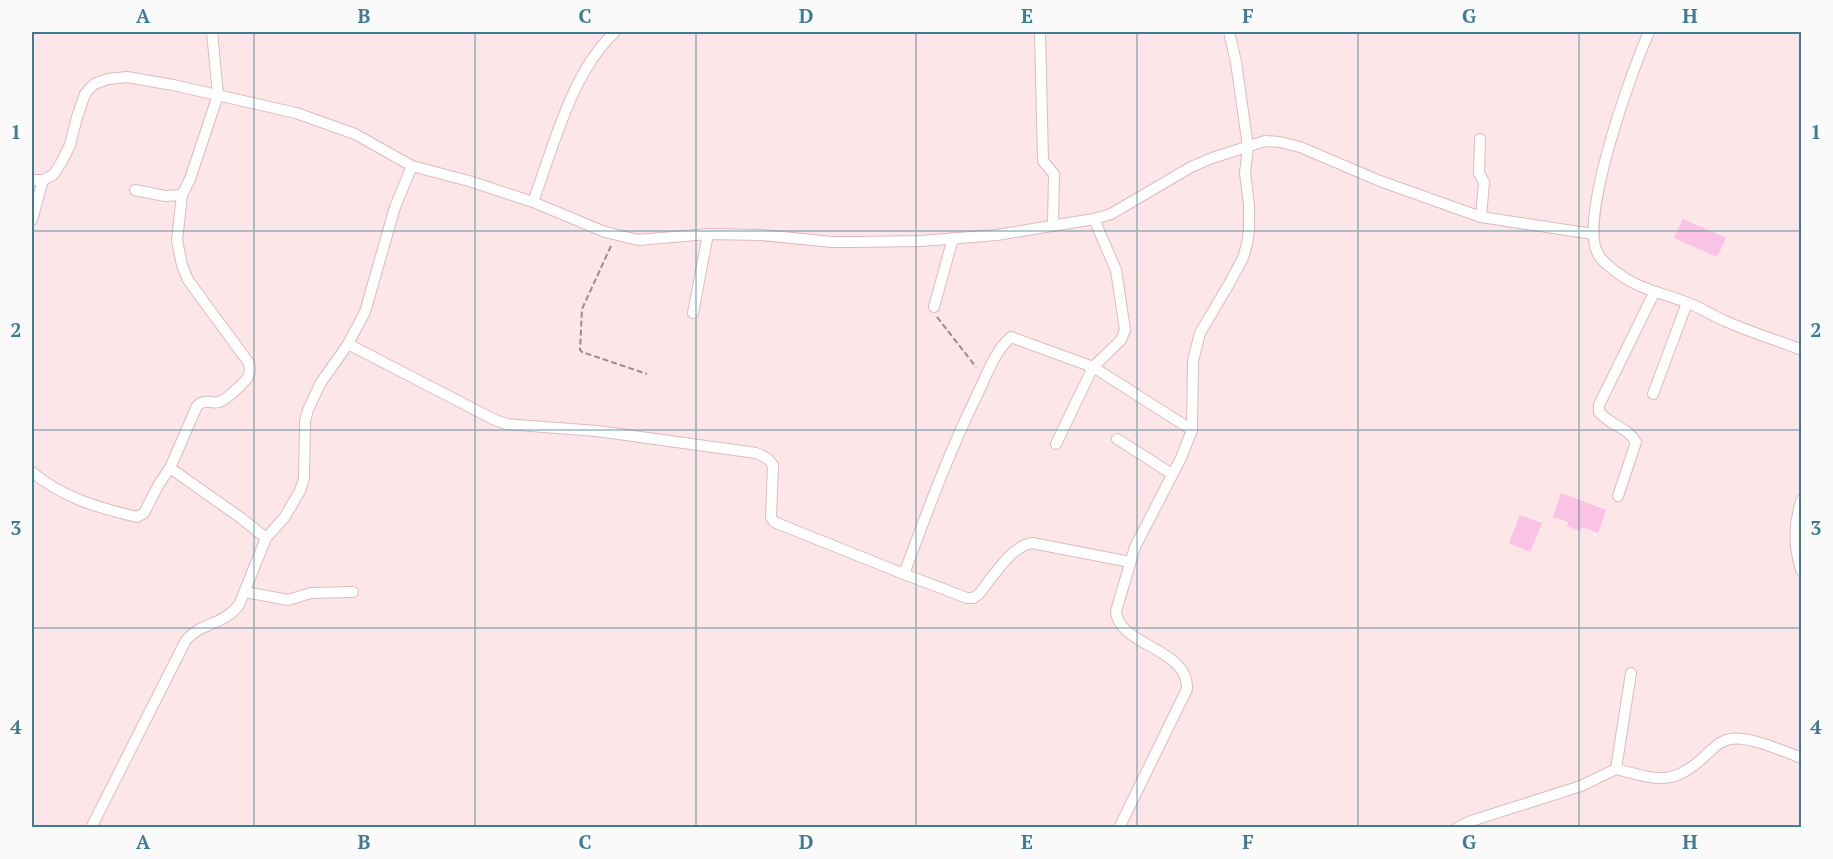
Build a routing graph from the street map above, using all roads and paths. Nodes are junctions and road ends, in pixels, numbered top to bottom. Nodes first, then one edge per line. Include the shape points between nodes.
1 (212, 32) edge
2 (615, 32) edge
3 (1040, 32) edge
4 (1229, 32) edge
5 (1649, 32) edge
6 (218, 95) junction
7 (1480, 139) dead end
8 (1248, 147) junction
9 (412, 166) junction
10 (32, 180) edge
11 (43, 180) junction
12 (135, 190) dead end
13 (182, 195) junction
14 (533, 202) junction
15 (1481, 217) junction
16 (1094, 219) junction
17 (32, 220) edge
18 (1053, 225) junction
19 (708, 234) junction
20 (1593, 234) junction
21 (616, 235) junction
22 (953, 238) junction
23 (1654, 293) junction
24 (1687, 303) junction
25 (934, 307) joint
26 (693, 313) dead end
27 (348, 344) junction
28 (1802, 350) edge
29 (1093, 367) junction
30 (647, 374) dead end
31 (984, 379) junction
32 (1653, 394) dead end
33 (1192, 430) junction
34 (1117, 440) dead end
35 (1056, 444) dead end
36 (170, 468) junction
37 (32, 472) edge
38 (1172, 474) junction
39 (1618, 496) dead end
40 (1802, 499) edge
41 (266, 538) junction
42 (1130, 562) junction
43 (1802, 572) edge
44 (904, 574) junction
45 (245, 592) junction
46 (353, 592) dead end
47 (1631, 673) dead end
48 (1802, 758) edge
49 (1616, 769) junction
50 (91, 828) edge
51 (1119, 828) edge
52 (1457, 828) edge

1 - 6 street
2 - 14 street via 589,62
3 - 18 street via 1043,161 1054,174
4 - 8 street
5 - 20 street via 1617,114
6 - 9 street via 276,107 339,127
6 - 11 street via 127,77 94,84 85,94 61,163 53,175
6 - 13 street
7 - 15 street via 1479,173 1484,182
8 - 15 street via 1265,141 1300,147 1380,182
8 - 16 street via 1191,167 1127,206
8 - 33 street via 1247,244 1196,346
9 - 14 street
9 - 27 street via 395,207 372,293
10 - 11 street
11 - 17 street
12 - 13 street
13 - 36 street via 177,240 185,273 249,363 250,370 248,378 224,400 204,401 197,406
14 - 21 street
15 - 20 street
16 - 18 street
16 - 29 street via 1116,270 1125,330 1121,340
18 - 22 street
19 - 21 street via 638,240
19 - 22 street via 832,242
19 - 26 street
20 - 23 street via 1602,260 1622,277
21 - 30 path via 582,309 580,350
22 - 25 street
23 - 24 street
23 - 39 street via 1599,405 1599,412 1625,428 1636,442
24 - 28 street
24 - 32 street
25 - 31 path via 936,316
27 - 41 street via 308,410 300,491
27 - 44 street via 506,424 597,431 756,453 773,465 774,522
29 - 31 street via 1011,337
29 - 33 street
29 - 35 street
31 - 44 street via 940,476
33 - 38 street
34 - 38 street
36 - 37 street via 144,513 137,517 80,501
36 - 41 street
38 - 42 street
40 - 43 street via 1794,540
41 - 45 street
42 - 44 street via 1025,544 1015,550 973,598
42 - 51 street via 1117,618 1124,628 1171,659 1188,682 1185,697
45 - 46 street via 288,600 311,593
45 - 50 street via 232,614 193,632 186,640
47 - 49 street
48 - 49 street via 1734,738 1723,740 1690,768 1667,779
49 - 52 street via 1581,786

